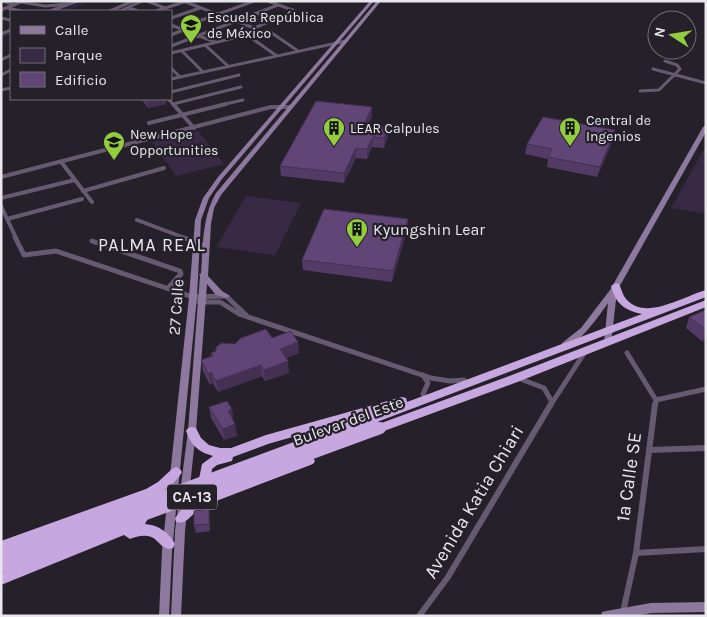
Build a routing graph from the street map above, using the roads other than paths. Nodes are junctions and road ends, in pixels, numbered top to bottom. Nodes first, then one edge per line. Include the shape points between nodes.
1 (2, 1) edge
2 (64, 1) edge
3 (78, 1) edge
4 (133, 1) edge
5 (142, 1) edge
6 (147, 1) edge
7 (254, 1) edge
8 (268, 1) edge
9 (372, 1) edge
10 (379, 1) edge
11 (22, 2) edge
12 (183, 2) edge
13 (69, 4) junction
14 (14, 5) junction
15 (278, 5) junction
16 (7, 8) junction
17 (129, 8) junction
18 (165, 8) junction
19 (201, 8) junction
20 (1, 10) edge
21 (17, 10) edge
22 (53, 10) edge
23 (112, 10) edge
24 (123, 10) edge
25 (135, 10) edge
26 (159, 10) edge
27 (218, 14) junction
28 (256, 14) junction
29 (281, 17) junction
30 (1, 18) edge
31 (172, 18) edge
32 (10, 20) edge
33 (236, 22) junction
34 (172, 25) edge
35 (182, 29) junction
36 (269, 31) dead end
37 (172, 34) edge
38 (198, 35) junction
39 (346, 41) junction
40 (216, 43) junction
41 (336, 43) junction
42 (205, 45) junction
43 (172, 46) edge
44 (182, 51) junction
45 (298, 51) junction
46 (172, 53) edge
47 (277, 56) junction
48 (665, 61) dead end
49 (228, 66) junction
50 (653, 68) dead end
51 (172, 69) edge
52 (203, 72) junction
53 (239, 75) dead end
54 (674, 76) junction
55 (180, 77) junction
56 (172, 79) edge
57 (706, 83) edge
58 (242, 87) dead end
59 (640, 91) dead end
60 (172, 92) edge
61 (169, 100) edge
62 (243, 100) dead end
63 (172, 104) junction
64 (282, 107) junction
65 (290, 107) junction
66 (182, 114) junction
67 (149, 123) dead end
68 (706, 127) edge
69 (194, 128) junction
70 (62, 163) junction
71 (164, 168) dead end
72 (1, 178) edge
73 (75, 180) junction
74 (83, 191) junction
75 (211, 191) junction
76 (220, 192) junction
77 (1, 198) edge
78 (82, 199) dead end
79 (92, 202) dead end
80 (204, 203) junction
81 (1, 206) edge
82 (212, 206) junction
83 (7, 219) junction
84 (137, 220) dead end
85 (92, 241) dead end
86 (197, 242) junction
87 (206, 246) junction
88 (203, 276) junction
89 (168, 288) junction
90 (614, 289) junction
91 (706, 293) edge
92 (226, 296) junction
93 (202, 299) junction
94 (192, 300) junction
95 (706, 301) edge
96 (656, 312) junction
97 (248, 317) junction
98 (609, 329) junction
99 (608, 342) junction
100 (564, 346) junction
101 (587, 349) junction
102 (627, 354) dead end
103 (422, 375) junction
104 (484, 377) junction
105 (516, 378) junction
106 (464, 380) junction
107 (706, 388) edge
108 (479, 391) junction
109 (424, 394) junction
110 (656, 400) junction
111 (552, 402) junction
112 (376, 423) junction
113 (308, 430) junction
114 (192, 431) junction
115 (706, 448) edge
116 (649, 450) junction
117 (176, 472) junction
118 (240, 487) junction
119 (128, 502) junction
120 (181, 518) junction
121 (168, 544) junction
122 (86, 546) junction
123 (1, 547) edge
124 (706, 548) edge
125 (636, 553) junction
126 (2, 568) edge
127 (706, 607) edge
128 (622, 612) junction
129 (164, 616) edge
130 (176, 616) edge
131 (419, 616) edge
132 (606, 616) edge

1 - 14 street
2 - 13 street
3 - 13 street
4 - 23 street
5 - 17 street
6 - 18 street
7 - 27 street
8 - 15 street
9 - 41 street, 27 Calle
10 - 39 street, 27 Calle
11 - 13 street via 45,6
11 - 14 street
12 - 18 street
12 - 19 street
13 - 22 street
14 - 16 street
15 - 28 street
15 - 29 street via 295,11
16 - 20 street
16 - 21 street
17 - 24 street
17 - 25 street
18 - 26 street
19 - 27 street
19 - 31 street
27 - 33 street
27 - 35 street
28 - 29 street
28 - 33 street
29 - 33 street via 254,28
30 - 32 street
33 - 38 street
34 - 35 street
35 - 37 street
35 - 38 street
36 - 45 street
38 - 40 street
38 - 43 street
39 - 41 street
39 - 65 street, 27 Calle
40 - 42 street
40 - 47 street via 247,35
41 - 45 street
41 - 64 street, 27 Calle
42 - 44 street
42 - 49 street
44 - 46 street
44 - 52 street
45 - 47 street
47 - 49 street
48 - 54 street via 681,67
49 - 52 street
50 - 54 street
51 - 55 street
52 - 55 street
53 - 60 street
54 - 57 street
54 - 59 street via 659,90
55 - 56 street
58 - 63 street
61 - 63 street
62 - 66 street
63 - 66 street
64 - 65 street
64 - 69 street via 271,107
64 - 75 street, 27 Calle
65 - 76 street, 27 Calle
66 - 67 street
66 - 69 street
68 - 90 street
69 - 70 street
70 - 72 street
70 - 73 street
71 - 74 street
73 - 74 street
73 - 77 street
74 - 79 street
75 - 76 street
75 - 80 street, 27 Calle
76 - 82 street, 27 Calle
78 - 83 street
80 - 82 street
80 - 86 street, 27 Calle via 198,220
81 - 83 street
82 - 87 street, 27 Calle
83 - 89 street via 24,255 56,251
84 - 86 street
85 - 89 street via 180,271 181,274
86 - 87 street
86 - 94 street, 27 Calle
87 - 88 street, 27 Calle
88 - 92 street
88 - 93 street, 27 Calle
89 - 94 street
90 - 96 highway via 625,306
90 - 98 street
90 - 100 street via 584,330
91 - 96 highway, Bulevar del Este / CA-13
92 - 93 street
92 - 97 street
93 - 94 street
93 - 97 street via 220,302
93 - 114 street, 27 Calle
94 - 117 street, 27 Calle
95 - 99 highway, Bulevar del Este / CA-13
96 - 98 highway, Bulevar del Este / CA-13
97 - 103 street
98 - 99 street
98 - 100 highway, Bulevar del Este / CA-13
99 - 101 highway, Bulevar del Este / CA-13
100 - 104 highway, Bulevar del Este / CA-13
101 - 105 highway, Bulevar del Este / CA-13
101 - 111 street, Avenida Katia Chiari
102 - 110 street
103 - 106 street via 443,381
103 - 109 street via 428,383
104 - 106 highway
104 - 112 highway, Bulevar del Este / CA-13
105 - 108 highway, Bulevar del Este / CA-13
105 - 111 street via 544,388
106 - 109 highway
107 - 110 street
108 - 112 highway, Bulevar del Este / CA-13
108 - 118 highway
109 - 113 highway
110 - 116 street, 1a Calle SE
111 - 131 street, Avenida Katia Chiari via 448,577
112 - 126 highway, Bulevar del Este / CA-13, bridge
113 - 114 highway via 225,454 200,446
113 - 118 highway via 237,457 217,459 208,465 204,473 211,485 218,488
114 - 120 street, 27 Calle
115 - 116 street
116 - 125 street, 1a Calle SE
117 - 119 highway via 157,489
117 - 121 street, 27 Calle
118 - 120 highway via 197,504
119 - 122 highway via 144,507 146,512 142,521
119 - 123 highway
120 - 130 street, 27 Calle
121 - 122 highway via 157,532 147,529
121 - 129 street, 27 Calle
122 - 126 highway
124 - 125 street
125 - 128 street, 1a Calle SE
127 - 128 street
128 - 132 street

